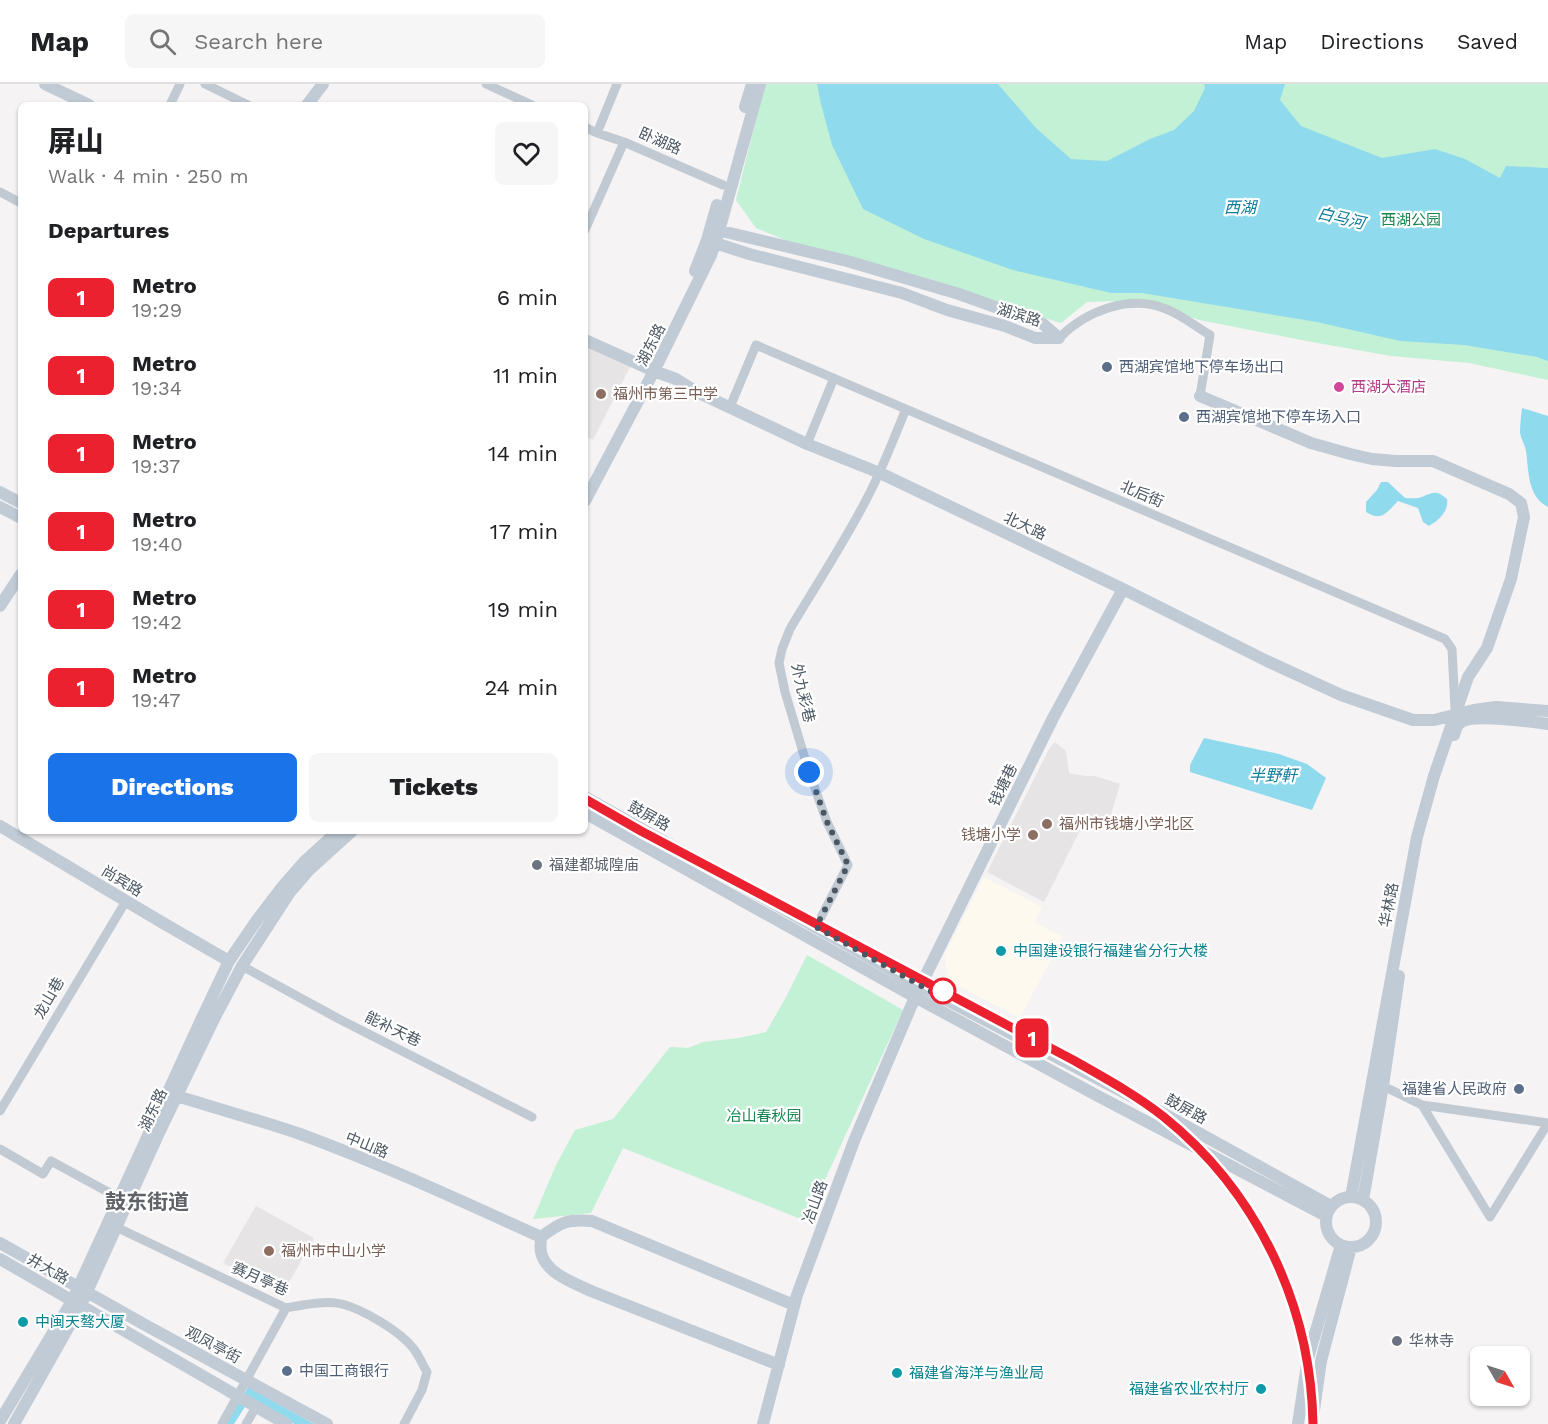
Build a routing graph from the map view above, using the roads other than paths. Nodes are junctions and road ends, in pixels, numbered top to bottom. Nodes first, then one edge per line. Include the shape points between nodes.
1 (180, 84) edge
2 (205, 84) edge
3 (323, 84) edge
4 (486, 84) edge
5 (617, 84) edge
6 (752, 84) edge
7 (760, 84) edge
8 (48, 85) edge
9 (66, 100) edge
10 (171, 102) edge
11 (242, 102) edge
12 (312, 102) edge
13 (525, 102) edge
14 (588, 129) edge
15 (597, 133) junction
16 (624, 142) junction
17 (723, 185) junction
18 (0, 192) edge
19 (18, 201) edge
20 (588, 223) edge
21 (713, 236) junction
22 (1059, 338) junction
23 (588, 341) edge
24 (651, 369) junction
25 (834, 378) junction
26 (1200, 396) joint
27 (730, 407) junction
28 (906, 409) junction
29 (807, 444) junction
30 (880, 473) junction
31 (588, 480) edge
32 (0, 492) edge
33 (588, 495) edge
34 (18, 501) edge
35 (0, 507) edge
36 (18, 517) edge
37 (18, 579) edge
38 (1123, 589) junction
39 (0, 606) edge
40 (1548, 711) edge
41 (1459, 718) junction
42 (1548, 724) edge
43 (588, 799) edge
44 (588, 815) edge
45 (0, 826) edge
46 (335, 834) edge
47 (349, 834) edge
48 (126, 901) junction
49 (816, 927) junction
50 (230, 961) junction
51 (242, 966) junction
52 (917, 992) junction
53 (1383, 1086) junction
54 (177, 1096) junction
55 (1422, 1105) junction
56 (0, 1112) edge
57 (532, 1117) dead end
58 (0, 1149) edge
59 (119, 1198) junction
60 (1357, 1198) junction
61 (1329, 1211) junction
62 (116, 1227) junction
63 (541, 1237) junction
64 (0, 1243) edge
65 (1346, 1246) junction
66 (0, 1259) edge
67 (82, 1289) junction
68 (77, 1303) junction
69 (794, 1305) junction
70 (286, 1308) junction
71 (779, 1365) junction
72 (247, 1380) junction
73 (238, 1396) junction
74 (255, 1407) junction
75 (0, 1421) edge
76 (14, 1424) edge
77 (222, 1424) edge
78 (246, 1424) edge
79 (286, 1424) edge
80 (327, 1424) edge
81 (404, 1424) edge
82 (763, 1424) edge
83 (1298, 1424) edge
84 (1312, 1424) edge

1 - 10 street
2 - 11 street
3 - 12 street
4 - 13 street
5 - 15 street
6 - 17 street
7 - 21 street
8 - 9 street
14 - 15 street, 卧湖路
15 - 16 street, 卧湖路
16 - 17 street, 卧湖路
16 - 20 street
17 - 21 street
18 - 19 street
21 - 22 street, 湖滨路 via 749,254 902,293 1035,338
21 - 22 street, 湖滨路 via 847,261 959,294 1043,324
21 - 24 street, 湖东路 via 697,285
22 - 26 street via 1072,326 1106,308 1137,303 1168,309 1210,335
23 - 24 street, 北大路
24 - 27 street, 北大路
24 - 31 street, 湖东路
24 - 33 street, 湖东路
25 - 27 street, 北后街 via 756,345
25 - 28 street, 北后街
25 - 29 street
26 - 41 street via 1340,451 1396,461 1433,461 1521,503 1524,517 1511,579 1487,648 1468,677
27 - 29 street, 北大路
28 - 30 street
28 - 41 street, 北后街 via 1445,639 1452,649
29 - 30 street, 北大路
30 - 38 street, 北大路
30 - 49 street, 外九彩巷 via 790,629 779,663 809,772 848,865
32 - 34 street
35 - 36 street
37 - 39 street
38 - 41 street, 北大路 via 1341,695 1413,720
38 - 52 street, 钱塘巷 via 1053,718
40 - 41 street via 1496,707
41 - 42 street
41 - 53 street, 华林路 via 1415,869
41 - 60 street, 华林路 via 1434,776 1416,837
43 - 49 street, 鼓屏路
44 - 52 street, 鼓屏路
45 - 48 street, 尚宾路
46 - 50 street, 湖东路 via 283,886
47 - 51 street, 湖东路 via 290,892
48 - 50 street, 尚宾路
48 - 56 street, 龙山巷
49 - 52 street, 鼓屏路
50 - 59 street, 湖东路
51 - 54 street, 湖东路
51 - 57 street, 能补天巷
52 - 61 street, 鼓屏路 via 1148,1106
52 - 69 street, 冶山路 via 854,1141
53 - 55 street
53 - 60 street, 华林路
54 - 62 street, 湖东路
54 - 63 street, 中山路 via 310,1138
55 - 55 street via 1453,1156 1490,1217 1548,1123
58 - 59 street via 44,1174 51,1161
59 - 67 street, 湖东路
60 - 61 street via 1337,1201
60 - 65 street via 1372,1208 1376,1222 1365,1242
61 - 65 street via 1328,1233
62 - 67 street, 湖东路
62 - 70 street, 赛月亭巷
63 - 69 street via 573,1220 592,1221
63 - 71 street via 544,1260 564,1278
64 - 67 street, 观凤亭街
65 - 83 street via 1308,1358
65 - 84 street
66 - 68 street, 井大路
67 - 68 street, 湖东路
67 - 72 street, 观凤亭街
68 - 73 street, 井大路
68 - 75 street, 湖东路
68 - 76 street, 湖东路
69 - 71 street, 冶山路
70 - 72 street
70 - 81 street, 赛月亭巷 via 340,1303 389,1327 413,1347 427,1372
71 - 82 street, 冶山路
72 - 73 street
72 - 80 street, 观凤亭街
73 - 74 street, 井大路
73 - 77 street
74 - 78 street
74 - 79 street, 井大路

